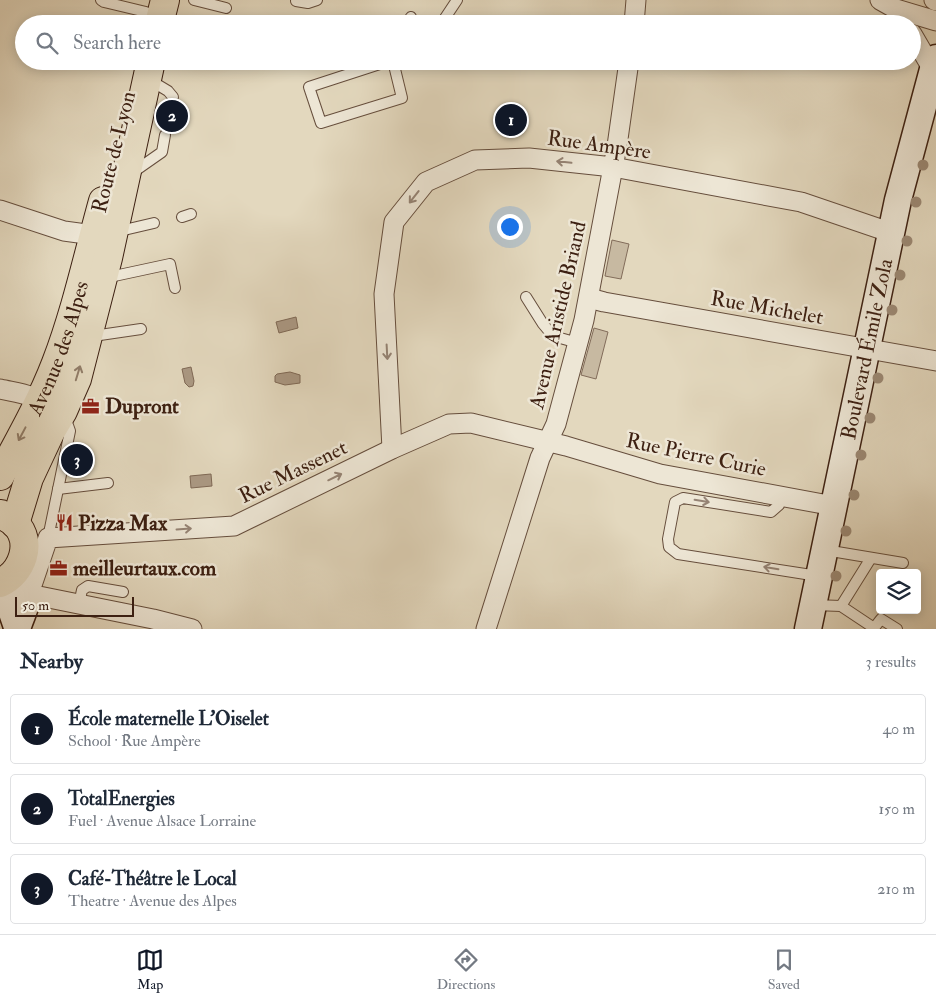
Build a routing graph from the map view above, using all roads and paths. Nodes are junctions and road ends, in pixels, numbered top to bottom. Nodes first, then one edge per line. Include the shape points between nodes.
1 (101, 0) edge
2 (194, 0) edge
3 (317, 0) edge
4 (457, 0) edge
5 (636, 0) edge
6 (880, 0) edge
7 (296, 1) edge
8 (226, 8) dead end
9 (158, 14) edge
10 (447, 15) edge
11 (635, 15) edge
12 (900, 15) edge
13 (921, 19) edge
14 (936, 21) edge
15 (921, 46) edge
16 (934, 64) edge
17 (143, 70) edge
18 (143, 70) edge
19 (147, 70) edge
20 (364, 70) edge
21 (394, 70) edge
22 (628, 70) edge
23 (173, 97) dead end
24 (166, 134) dead end
25 (613, 167) junction
26 (125, 178) junction
27 (0, 210) edge
28 (154, 223) dead end
29 (115, 228) junction
30 (64, 231) junction
31 (892, 232) junction
32 (92, 243) junction
33 (103, 278) junction
34 (176, 288) dead end
35 (526, 297) dead end
36 (589, 298) junction
37 (92, 323) junction
38 (141, 329) dead end
39 (64, 342) junction
40 (578, 342) junction
41 (867, 349) junction
42 (936, 361) edge
43 (0, 389) edge
44 (52, 406) junction
45 (549, 441) junction
46 (392, 449) junction
47 (0, 476) edge
48 (108, 483) dead end
49 (58, 489) junction
50 (782, 496) junction
51 (834, 506) junction
52 (8, 519) edge
53 (48, 538) junction
54 (825, 550) junction
55 (871, 558) junction
56 (903, 563) dead end
57 (820, 576) junction
58 (11, 587) edge
59 (123, 592) dead end
60 (79, 604) junction
61 (841, 606) junction
62 (811, 617) edge
63 (17, 628) edge
64 (192, 629) edge
65 (486, 629) edge
66 (897, 629) edge

1 - 9 lane
2 - 8 lane
3 - 7 lane via 308,3
4 - 10 lane
5 - 11 street
6 - 12 street
13 - 14 street
15 - 16 street, Boulevard Émile Zola
16 - 31 main road, Boulevard Émile Zola
17 - 26 main road
18 - 32 main road, Route de Lyon via 118,144
19 - 23 lane
20 - 21 lane via 309,88 321,123 402,98
22 - 25 street, Avenue Aristide Briand
24 - 26 lane via 162,152
25 - 31 street, Rue Ampère via 800,202
25 - 36 street, Avenue Aristide Briand
25 -> 46 street, Rue Ampère via 529,158 475,160 426,182 394,222 384,294
26 - 29 main road
27 - 30 street
28 - 29 lane via 124,230
29 - 33 main road
30 - 32 street via 86,234
30 - 39 street via 76,248 62,316
31 - 41 main road, Boulevard Émile Zola
32 - 37 street via 100,255
32 - 39 main road, Avenue des Alpes
33 - 34 lane via 170,264
33 - 37 main road
35 - 40 lane via 553,336
36 - 40 street, Avenue Aristide Briand
36 - 41 street, Rue Michelet
37 - 38 lane via 100,335
44 -> 37 main road via 77,379
39 - 44 main road, Avenue des Alpes
40 - 45 street, Avenue Aristide Briand
41 - 42 street, Rue Michelet
41 - 51 main road, Boulevard Émile Zola
43 - 44 street
44 -> 47 main road, Avenue des Alpes
44 - 49 lane via 70,431
44 - 52 main road, Avenue des Alpes via 36,463
45 - 46 street, Rue Massenet via 471,423 449,424
45 - 50 street, Rue Pierre Curie via 660,474
45 - 65 street, Avenue Aristide Briand via 540,458
53 -> 46 street, Rue Massenet via 234,526
48 - 49 lane
49 - 53 lane
50 - 51 street, Rue Pierre Curie
57 -> 50 lane via 678,554 669,547 675,502 683,498 771,512 779,505
51 - 54 main road, Boulevard Émile Zola
52 - 58 main road, Avenue des Alpes via 23,538 24,555
53 - 58 street
54 - 55 lane
54 - 57 main road, Boulevard Émile Zola
55 - 56 lane
55 - 61 lane
57 - 62 main road, Boulevard Émile Zola
58 - 60 street
58 - 63 main road via 24,613
59 - 60 lane via 88,586 82,590
60 - 64 street via 154,618
61 - 62 lane
61 - 66 lane via 874,628 881,619

